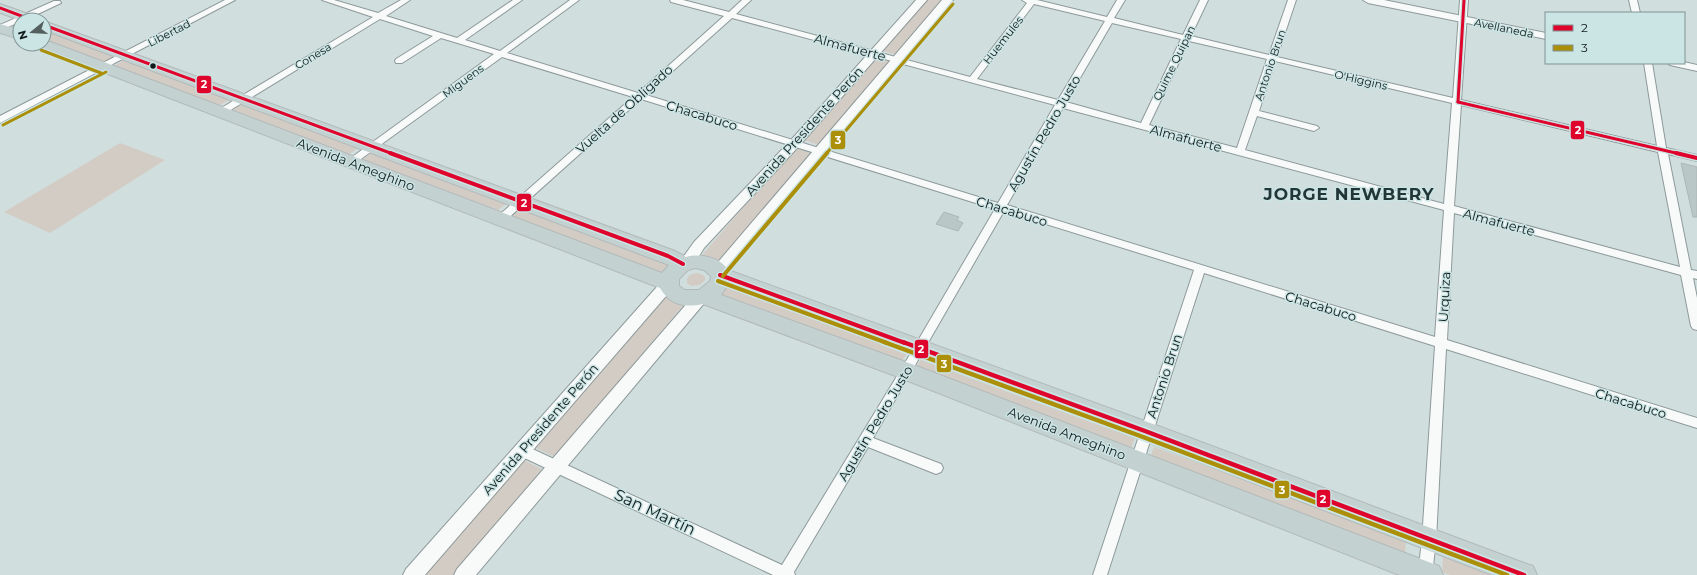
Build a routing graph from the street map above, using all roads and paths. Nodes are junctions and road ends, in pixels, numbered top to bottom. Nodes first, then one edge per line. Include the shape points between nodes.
1 (231, 0) edge
2 (326, 0) edge
3 (406, 0) edge
4 (518, 0) edge
5 (575, 0) edge
6 (674, 0) edge
7 (747, 0) edge
8 (922, 0) edge
9 (948, 0) edge
10 (1031, 0) edge
11 (1121, 0) edge
12 (1204, 0) edge
13 (1292, 0) edge
14 (1368, 0) edge
15 (1464, 0) edge
16 (1633, 0) edge
17 (57, 3) dead end
18 (0, 8) edge
19 (41, 12) edge
20 (1636, 12) edge
21 (12, 13) edge
22 (730, 15) junction
23 (379, 17) junction
24 (1463, 19) junction
25 (1110, 20) junction
26 (12, 24) edge
27 (52, 27) edge
28 (0, 28) edge
29 (12, 32) edge
30 (440, 35) junction
31 (1545, 36) edge
32 (1186, 38) junction
33 (459, 40) junction
34 (52, 47) edge
35 (502, 53) junction
36 (874, 54) junction
37 (126, 55) junction
38 (1272, 58) junction
39 (897, 60) junction
40 (399, 61) dead end
41 (1648, 64) edge
42 (1679, 64) edge
43 (103, 67) junction
44 (1697, 68) edge
45 (972, 80) junction
46 (638, 96) junction
47 (243, 98) junction
48 (1458, 102) junction
49 (1061, 104) junction
50 (221, 112) junction
51 (1253, 112) junction
52 (0, 120) edge
53 (1144, 126) junction
54 (1314, 128) dead end
55 (795, 143) junction
56 (374, 146) junction
57 (1662, 150) junction
58 (820, 152) junction
59 (1240, 152) junction
60 (1697, 158) edge
61 (351, 162) junction
62 (522, 201) junction
63 (1001, 207) junction
64 (1449, 208) junction
65 (501, 219) junction
66 (685, 264) junction
67 (1200, 268) junction
68 (719, 274) junction
69 (1692, 274) edge
70 (668, 284) junction
71 (702, 297) junction
72 (1697, 326) edge
73 (1441, 344) junction
74 (918, 348) junction
75 (906, 371) junction
76 (1697, 424) edge
77 (1145, 432) junction
78 (865, 440) junction
79 (521, 450) junction
80 (1137, 460) junction
81 (556, 466) junction
82 (936, 468) dead end
83 (1429, 540) junction
84 (1427, 574) edge
85 (413, 575) edge
86 (464, 575) edge
87 (786, 575) edge
88 (1100, 575) edge
89 (1524, 575) edge

1 - 37 street, Libertad
2 - 23 street, Chacabuco
3 - 23 street, Conesa
4 - 33 street
5 - 35 street, Miguens
6 - 22 street, Almafuerte
7 - 22 street, Vuelta de Obligado
8 - 36 street, Avenida Presidente Perón
9 - 39 street, Avenida Presidente Perón
10 - 25 street, O'Higgins
10 - 45 street, Huemules
11 - 25 street, Agustín Pedro Justo
12 - 32 street, Quime Quipan
13 - 38 street, Antonio Brun
14 - 24 street, Avellaneda
15 - 24 street, Urquiza
16 - 20 street
17 - 19 street
18 - 21 highway
22 - 36 street, Almafuerte
22 - 46 street, Vuelta de Obligado
23 - 30 street, Chacabuco
23 - 47 street, Conesa
24 - 31 street, Avellaneda
24 - 48 street, Urquiza
25 - 32 street, O'Higgins
25 - 49 street, Agustín Pedro Justo
26 - 28 street
27 - 37 highway, Avenida Ameghino
28 - 29 highway
30 - 33 street, Chacabuco
30 - 40 street
32 - 38 street, O'Higgins
32 - 53 street, Quime Quipan
33 - 35 street, Chacabuco
34 - 43 highway, Avenida Ameghino
35 - 46 street, Chacabuco
35 - 56 street, Miguens
36 - 39 street, Almafuerte
36 - 55 street, Avenida Presidente Perón
37 - 43 street, Libertad
37 - 47 highway, Avenida Ameghino
38 - 48 street, O'Higgins
38 - 51 street, Antonio Brun
39 - 45 street, Almafuerte
39 - 58 street, Avenida Presidente Perón
41 - 57 street
42 - 44 street
43 - 50 highway, Avenida Ameghino
43 - 52 street, Libertad
45 - 49 street, Almafuerte
46 - 55 street, Chacabuco
46 - 62 street, Vuelta de Obligado
47 - 50 street, Conesa
47 - 56 highway, Avenida Ameghino
48 - 57 street, O'Higgins
48 - 64 street, Urquiza
49 - 53 street, Almafuerte
49 - 63 street, Agustín Pedro Justo
50 - 61 highway, Avenida Ameghino
51 - 54 street
51 - 59 street, Antonio Brun
53 - 59 street, Almafuerte
55 - 58 street, Chacabuco
55 - 66 street, Avenida Presidente Perón via 699,245
56 - 61 street, Miguens
56 - 62 highway, Avenida Ameghino
57 - 60 street, O'Higgins
57 - 69 street
58 - 63 street, Chacabuco
58 - 68 street, Avenida Presidente Perón
59 - 64 street, Almafuerte
61 - 65 highway, Avenida Ameghino
62 - 65 street, Vuelta de Obligado
62 - 66 highway, Avenida Ameghino
63 - 67 street, Chacabuco
63 - 74 street, Agustín Pedro Justo
64 - 69 street, Almafuerte
64 - 73 street, Urquiza
65 - 70 highway, Avenida Ameghino
66 - 68 highway via 703,262 711,265
66 - 70 highway via 672,272
67 - 73 street, Chacabuco
67 - 77 street, Antonio Brun
68 - 71 highway via 717,286
68 - 74 highway
69 - 72 street
70 - 71 highway via 670,290 682,297
70 - 79 street, Avenida Presidente Perón
71 - 75 highway, Avenida Ameghino
71 - 81 street
73 - 76 street, Chacabuco
73 - 83 street, Urquiza
74 - 75 street, Agustín Pedro Justo
74 - 77 highway
75 - 78 street, Agustín Pedro Justo
75 - 80 highway, Avenida Ameghino
77 - 80 street, Antonio Brun
77 - 83 highway
78 - 82 street
78 - 87 street, Agustín Pedro Justo
79 - 81 street, San Martín
79 - 85 street, Avenida Presidente Perón
80 - 84 highway, Avenida Ameghino
80 - 88 street, Antonio Brun
81 - 86 street
81 - 87 street, San Martín
83 - 84 street, Urquiza
83 - 89 highway

